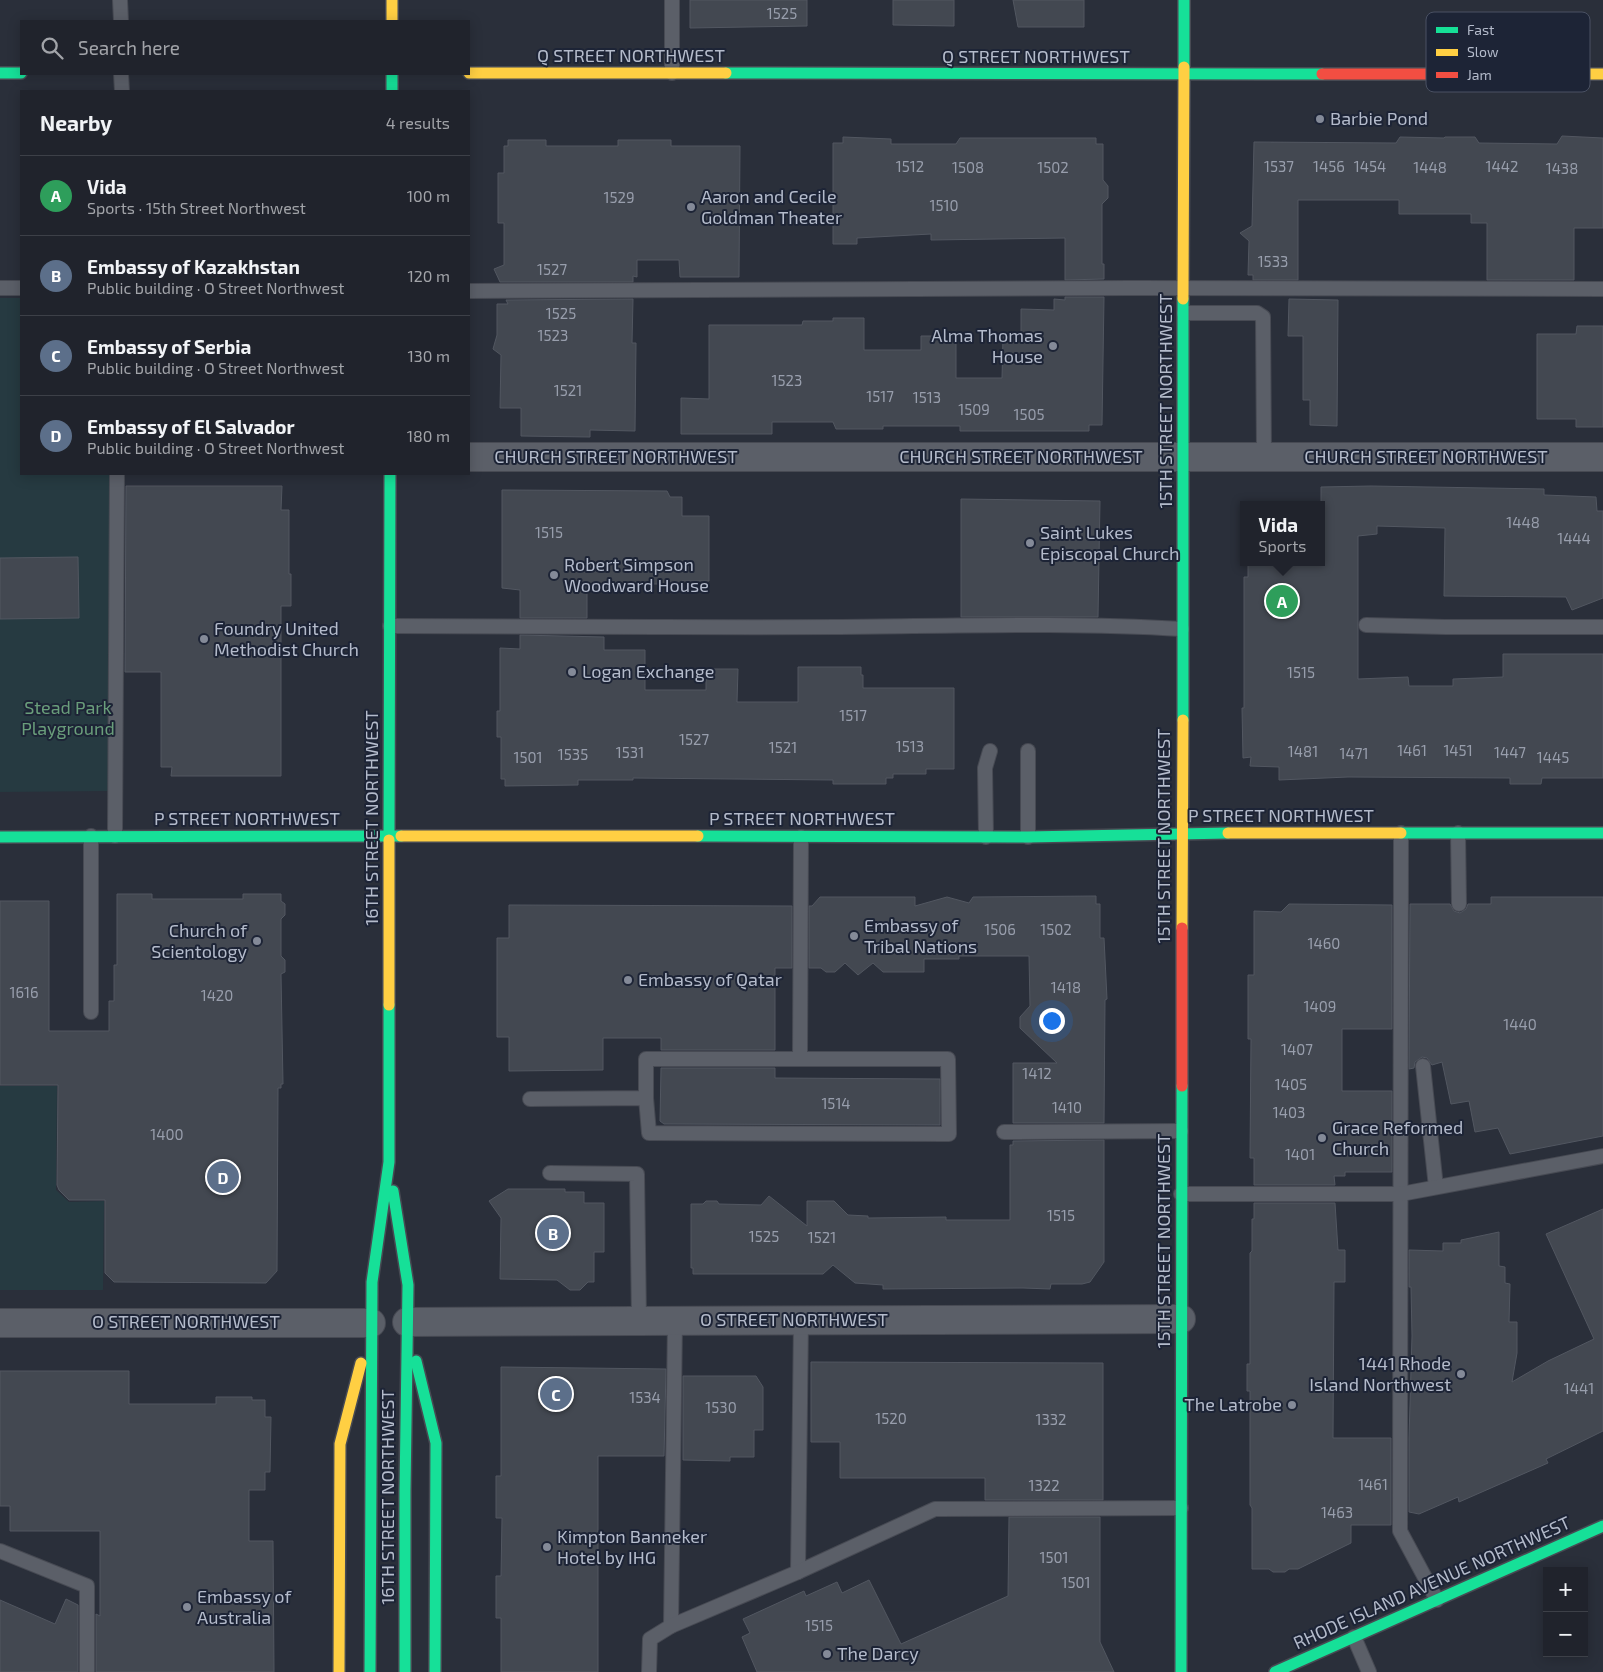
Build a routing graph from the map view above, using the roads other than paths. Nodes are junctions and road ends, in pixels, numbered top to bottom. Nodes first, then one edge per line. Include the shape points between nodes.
1 (120, 0) edge
2 (392, 0) edge
3 (672, 0) edge
4 (1184, 0) edge
5 (121, 20) edge
6 (392, 20) edge
7 (0, 73) edge
8 (470, 73) edge
9 (672, 73) junction
10 (20, 74) edge
11 (1184, 74) junction
12 (1426, 74) edge
13 (1590, 74) edge
14 (1603, 74) edge
15 (121, 75) edge
16 (392, 75) edge
17 (122, 90) edge
18 (392, 90) edge
19 (0, 288) edge
20 (20, 288) edge
21 (1184, 288) junction
22 (1603, 289) edge
23 (470, 291) edge
24 (1184, 313) junction
25 (1264, 456) junction
26 (470, 457) edge
27 (1183, 457) junction
28 (1603, 457) edge
29 (117, 475) edge
30 (390, 475) edge
31 (1366, 625) dead end
32 (390, 626) junction
33 (1603, 627) edge
34 (1182, 629) junction
35 (990, 751) dead end
36 (1028, 751) dead end
37 (1401, 833) junction
38 (1458, 833) junction
39 (1603, 833) edge
40 (1182, 834) junction
41 (90, 836) junction
42 (115, 836) junction
43 (390, 836) junction
44 (0, 837) edge
45 (801, 837) junction
46 (986, 838) junction
47 (1028, 838) junction
48 (1459, 904) dead end
49 (91, 1012) dead end
50 (800, 1059) junction
51 (1423, 1066) dead end
52 (646, 1098) junction
53 (530, 1099) dead end
54 (1181, 1130) junction
55 (1004, 1132) dead end
56 (1603, 1156) edge
57 (389, 1162) junction
58 (550, 1172) dead end
59 (1436, 1187) junction
60 (1181, 1194) junction
61 (1401, 1194) junction
62 (1181, 1318) junction
63 (801, 1320) junction
64 (638, 1321) junction
65 (674, 1321) junction
66 (407, 1322) junction
67 (0, 1323) edge
68 (371, 1323) junction
69 (1181, 1508) junction
70 (1603, 1526) edge
71 (0, 1551) edge
72 (798, 1572) junction
73 (1437, 1600) junction
74 (671, 1626) junction
75 (1354, 1637) junction
76 (86, 1672) edge
77 (338, 1672) edge
78 (370, 1672) edge
79 (405, 1672) edge
80 (435, 1672) edge
81 (649, 1672) edge
82 (1181, 1672) edge
83 (1275, 1672) edge
84 (1369, 1672) edge

1 - 5 lane
2 - 6 main road
3 - 9 lane
4 - 11 main road, 15TH STREET NORTHWEST
7 - 10 main road
8 - 9 main road, Q STREET NORTHWEST
9 - 11 main road, Q STREET NORTHWEST
11 - 12 main road, Q STREET NORTHWEST
11 - 21 main road, 15TH STREET NORTHWEST
13 - 14 main road, Q STREET NORTHWEST
15 - 17 lane
16 - 18 main road
19 - 20 lane
21 - 22 lane
21 - 23 lane
21 - 24 main road, 15TH STREET NORTHWEST
24 - 25 lane via 1257,313 1262,317
24 - 27 main road, 15TH STREET NORTHWEST
25 - 27 street, CHURCH STREET NORTHWEST
25 - 28 street, CHURCH STREET NORTHWEST
26 - 27 street, CHURCH STREET NORTHWEST
27 - 34 main road, 15TH STREET NORTHWEST
29 - 42 lane
30 - 32 main road, 16TH STREET NORTHWEST
31 - 33 lane
32 - 34 lane via 1064,625
32 - 43 main road, 16TH STREET NORTHWEST
34 - 40 main road, 15TH STREET NORTHWEST
35 - 46 lane via 985,768
36 - 47 lane
37 - 38 main road, P STREET NORTHWEST
37 - 40 main road, P STREET NORTHWEST
37 - 61 lane
38 - 39 main road, P STREET NORTHWEST
38 - 48 lane
40 - 47 main road, P STREET NORTHWEST
40 - 54 main road, 15TH STREET NORTHWEST
41 - 42 main road, P STREET NORTHWEST
41 - 44 main road, P STREET NORTHWEST
41 - 49 lane
42 - 43 main road, P STREET NORTHWEST
43 - 45 main road, P STREET NORTHWEST
43 - 57 main road, 16TH STREET NORTHWEST
45 - 46 main road, P STREET NORTHWEST
45 - 50 lane
46 - 47 main road, P STREET NORTHWEST
50 - 52 lane via 646,1059
50 - 52 lane via 948,1059 949,1134 649,1133
51 - 59 lane
52 - 53 lane
54 - 55 lane
54 - 60 main road, 15TH STREET NORTHWEST
56 - 59 lane
57 - 66 main road, 16TH STREET NORTHWEST via 408,1285
57 - 68 main road, 16TH STREET NORTHWEST via 372,1282
58 - 64 lane via 637,1174
59 - 61 lane
60 - 61 lane
60 - 62 main road, 15TH STREET NORTHWEST
61 - 73 lane via 1400,1531
62 - 63 street, O STREET NORTHWEST
62 - 69 main road, 15TH STREET NORTHWEST
63 - 65 street, O STREET NORTHWEST
63 - 72 lane
64 - 65 street, O STREET NORTHWEST
64 - 66 street, O STREET NORTHWEST
65 - 74 lane
66 - 79 main road, 16TH STREET NORTHWEST
66 - 80 main road, 16TH STREET NORTHWEST via 436,1443
67 - 68 street, O STREET NORTHWEST
68 - 77 main road, 16TH STREET NORTHWEST via 340,1444
68 - 78 main road, 16TH STREET NORTHWEST
69 - 72 lane via 935,1509
69 - 82 main road, 15TH STREET NORTHWEST
70 - 73 main road, RHODE ISLAND AVENUE NORTHWEST
71 - 76 lane via 86,1586
72 - 74 lane
73 - 75 main road, RHODE ISLAND AVENUE NORTHWEST
74 - 81 lane via 650,1639
75 - 83 main road, RHODE ISLAND AVENUE NORTHWEST
75 - 84 lane

